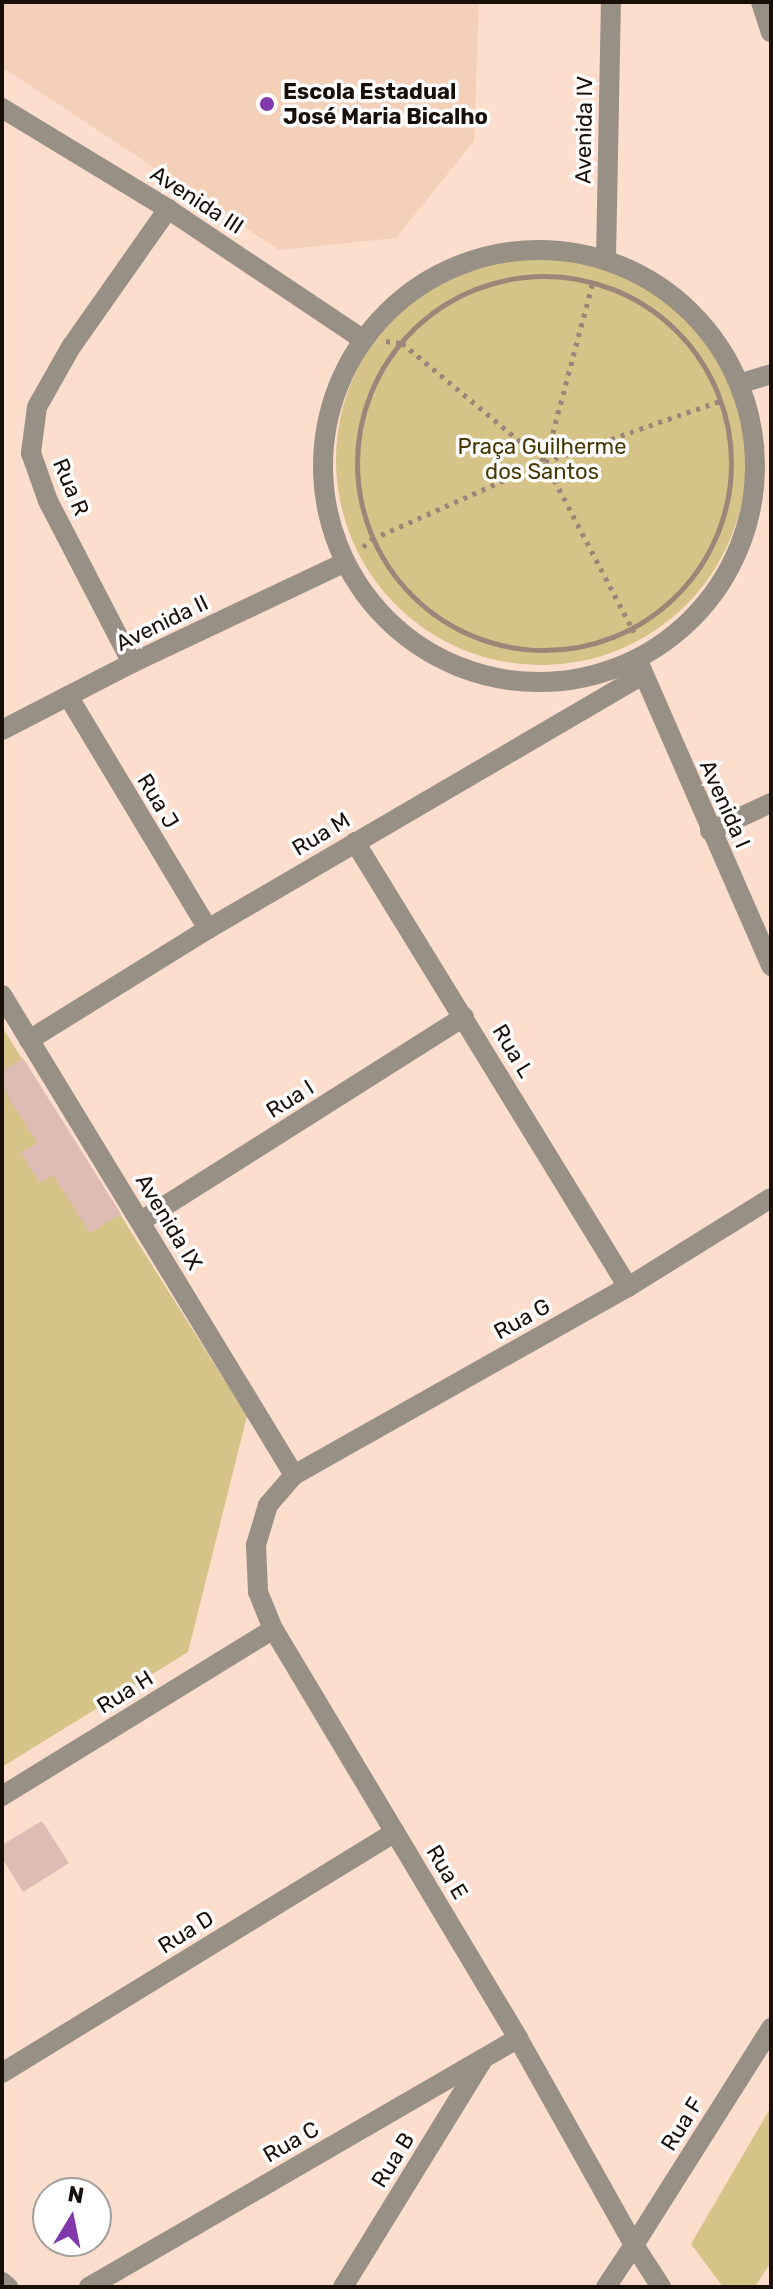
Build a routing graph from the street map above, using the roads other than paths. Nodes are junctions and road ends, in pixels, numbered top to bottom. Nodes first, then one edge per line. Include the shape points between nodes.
1 (611, 2) edge
2 (761, 2) edge
3 (771, 32) edge
4 (2, 108) edge
5 (168, 209) junction
6 (606, 259) junction
7 (362, 339) junction
8 (771, 374) edge
9 (742, 383) junction
10 (344, 563) junction
11 (132, 663) junction
12 (640, 668) junction
13 (68, 696) junction
14 (2, 730) edge
15 (771, 803) edge
16 (710, 831) junction
17 (355, 842) junction
18 (208, 929) junction
19 (771, 966) edge
20 (2, 995) edge
21 (464, 1017) junction
22 (29, 1040) junction
23 (771, 1198) edge
24 (141, 1221) junction
25 (628, 1287) junction
26 (294, 1475) junction
27 (273, 1629) junction
28 (2, 1796) edge
29 (395, 1832) junction
30 (771, 2028) edge
31 (518, 2038) junction
32 (484, 2057) junction
33 (2, 2073) edge
34 (634, 2245) junction
35 (2, 2282) edge
36 (8, 2287) edge
37 (89, 2287) edge
38 (343, 2287) edge
39 (606, 2287) edge
40 (661, 2287) edge

1 - 6 street, Avenida IV
2 - 3 street
4 - 5 street, Avenida III
5 - 7 street, Avenida III
5 - 11 street, Rua R via 71,347 37,407 31,453 48,501
6 - 7 street via 552,249 497,253 458,265 399,299
6 - 9 street via 688,306
7 - 10 street via 334,390 322,448 325,507
8 - 9 street
9 - 12 street via 757,447 753,511 731,572 691,623
10 - 11 street, Avenida II
10 - 12 street via 383,618 439,659 504,680 572,681
11 - 13 street, Avenida II
12 - 16 street, Avenida I
12 - 17 street, Rua M
13 - 14 street, Avenida II
13 - 18 street, Rua J
15 - 16 street
16 - 19 street, Avenida I
17 - 18 street, Rua M
17 - 21 street, Rua L
18 - 22 street, Rua M
20 - 22 street, Avenida IX
21 - 24 street, Rua I
21 - 25 street, Rua L
22 - 24 street, Avenida IX
23 - 25 street, Rua G
24 - 26 street, Avenida IX
25 - 26 street, Rua G
26 - 27 street, Rua E via 268,1505 256,1545 258,1592
27 - 28 street, Rua H
27 - 29 street, Rua E
29 - 31 street, Rua E
29 - 33 street, Rua D
30 - 34 street, Rua F
31 - 32 street, Rua C
31 - 34 street, Rua E
32 - 37 street, Rua C
32 - 38 street, Rua B
34 - 39 street, Rua F
34 - 40 street, Rua E
35 - 36 street

